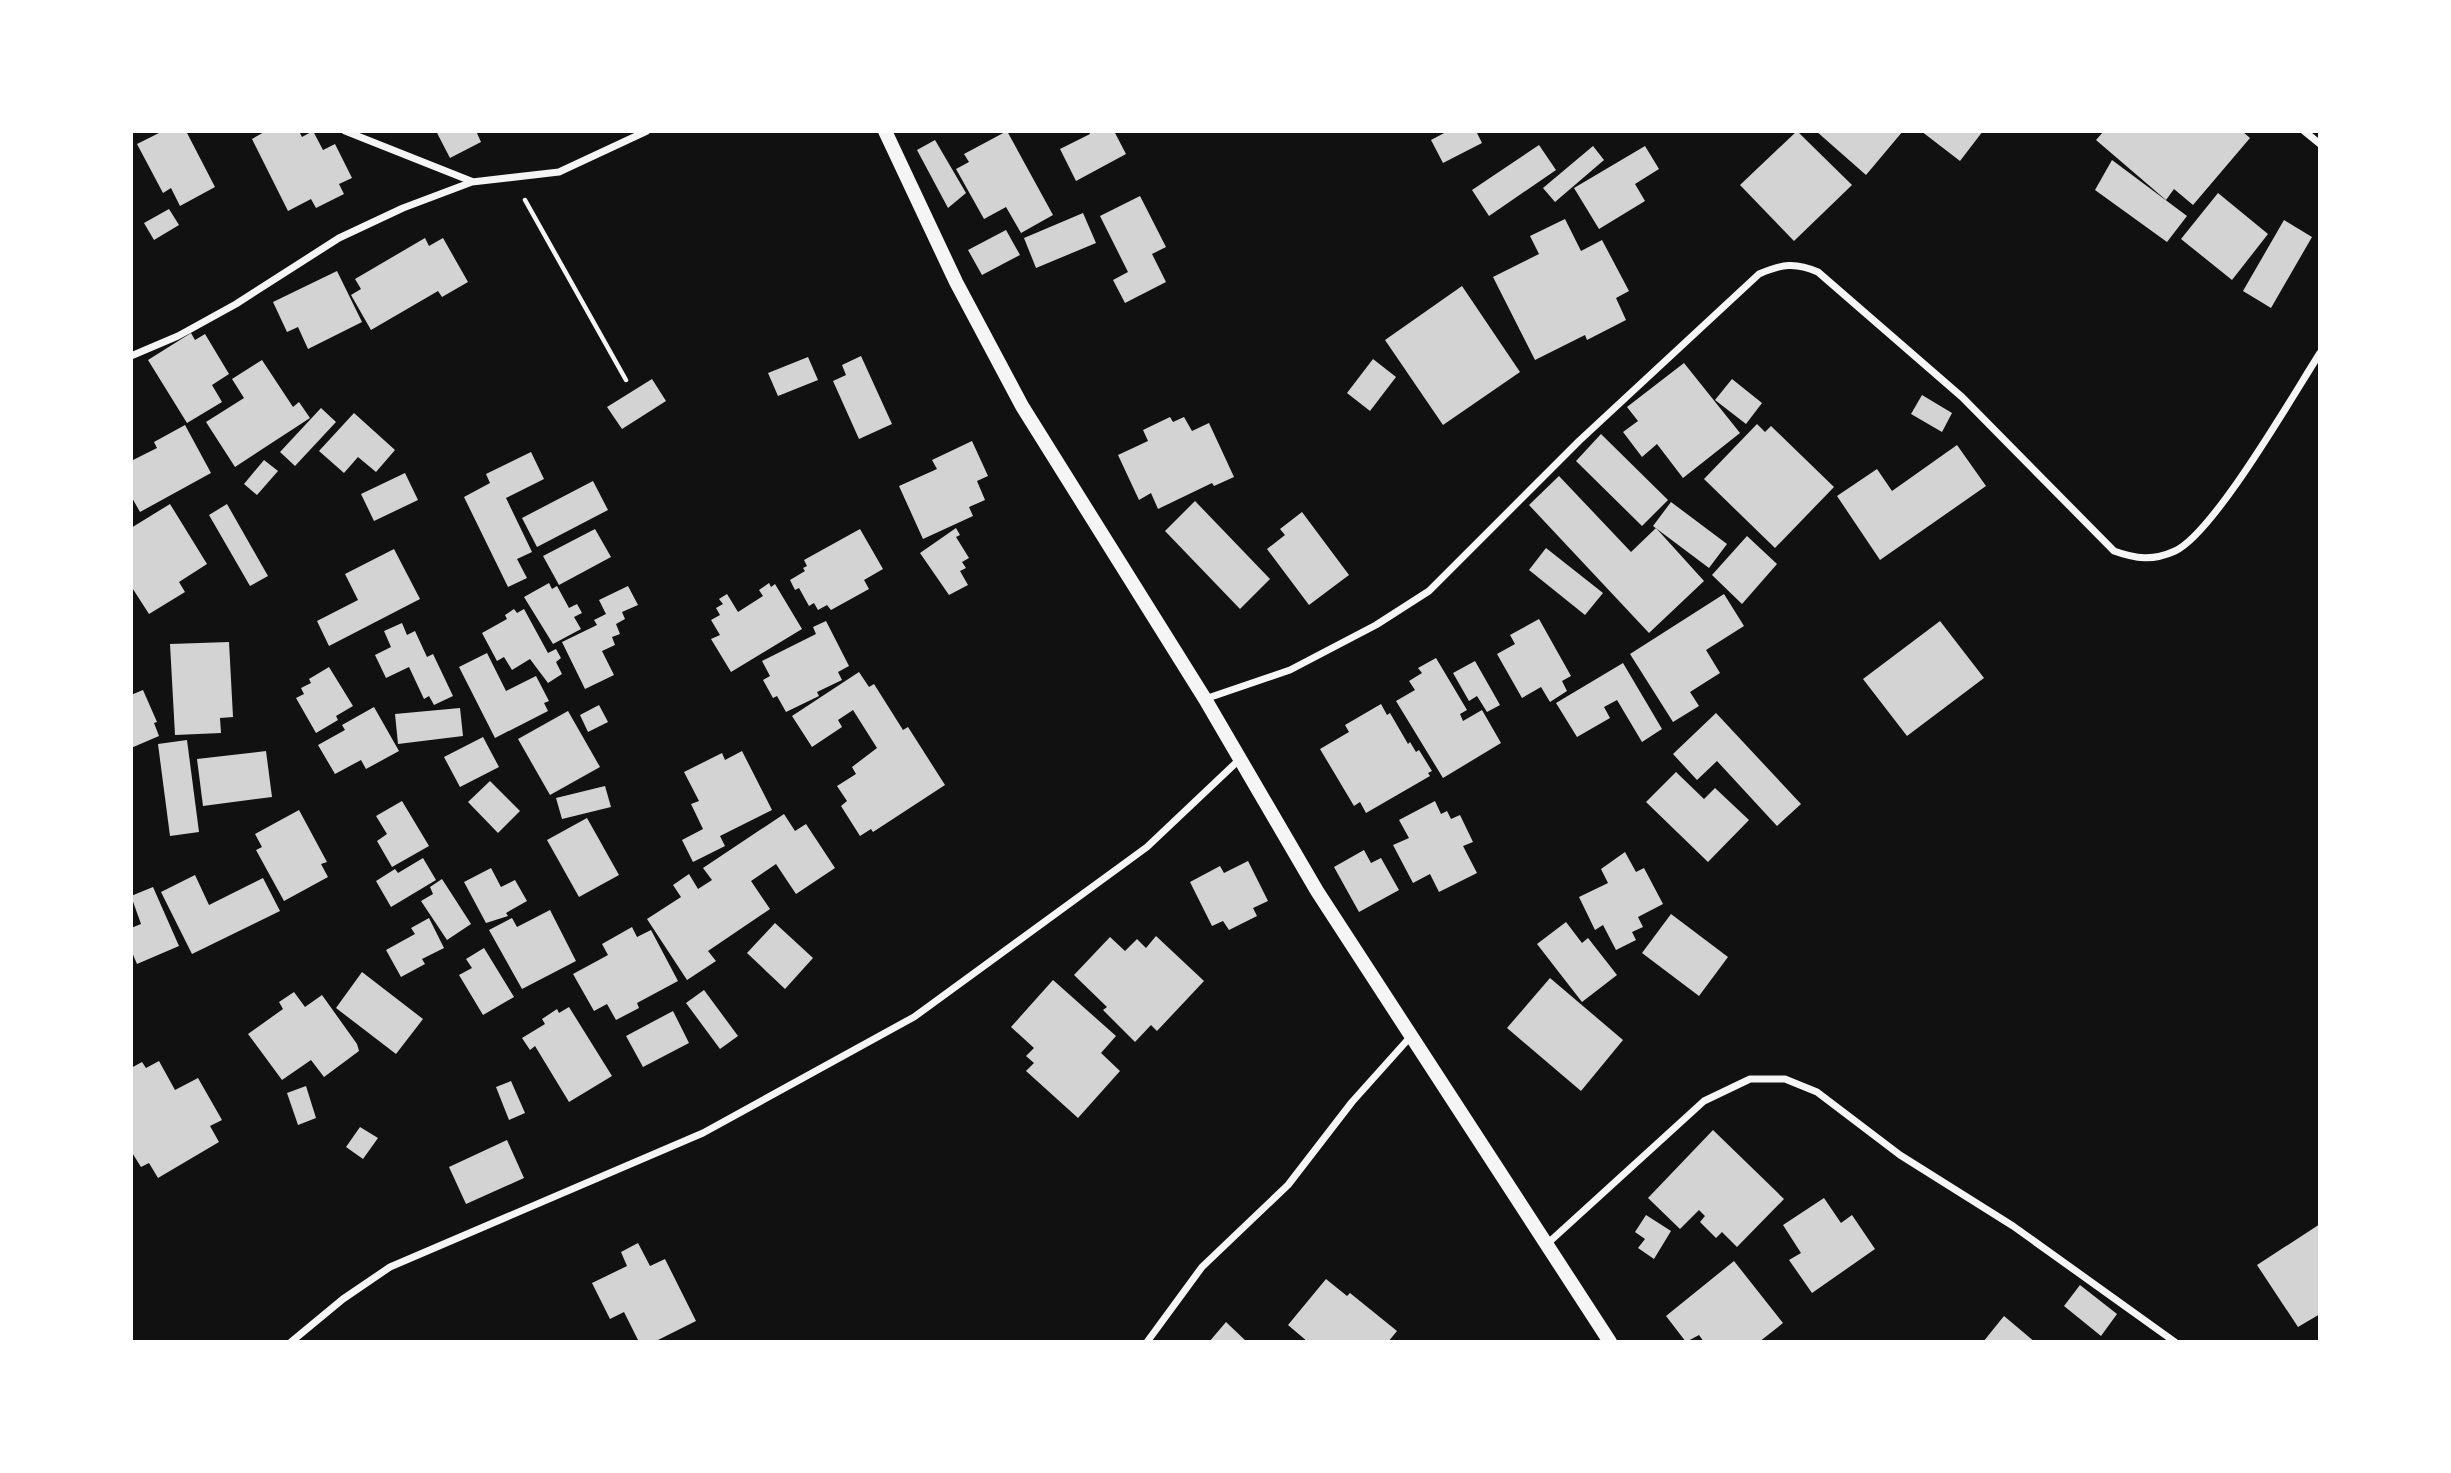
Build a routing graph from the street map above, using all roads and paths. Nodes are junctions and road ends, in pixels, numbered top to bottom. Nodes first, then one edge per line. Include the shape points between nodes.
1 (345, 131) edge
2 (647, 131) edge
3 (885, 131) edge
4 (2304, 131) edge
5 (2320, 144) edge
6 (514, 178) junction
7 (472, 182) junction
8 (2320, 353) edge
9 (131, 356) edge
10 (626, 380) dead end
11 (1205, 699) junction
12 (1240, 759) junction
13 (1412, 1034) junction
14 (1547, 1244) junction
15 (291, 1342) edge
16 (1147, 1342) edge
17 (1610, 1342) edge
18 (2175, 1342) edge

1 - 7 street
2 - 6 street via 559,172
3 - 11 main road via 956,282 1022,407
4 - 5 street
6 - 7 street
6 - 10 path
7 - 9 street via 339,238 236,304
8 - 11 street via 2199,533 2177,550 2153,559 2135,558 2114,551 1962,397 1818,272 1798,264 1778,265 1759,274 1579,441 1429,591 1290,670
11 - 12 main road
12 - 13 main road via 1317,891
12 - 15 street via 1147,847 914,1017 703,1133 390,1267
13 - 14 main road
13 - 16 street via 1288,1185 1202,1267
14 - 17 main road
14 - 18 street via 1704,1101 1750,1079 1785,1079 1817,1092 1900,1156 2013,1226

